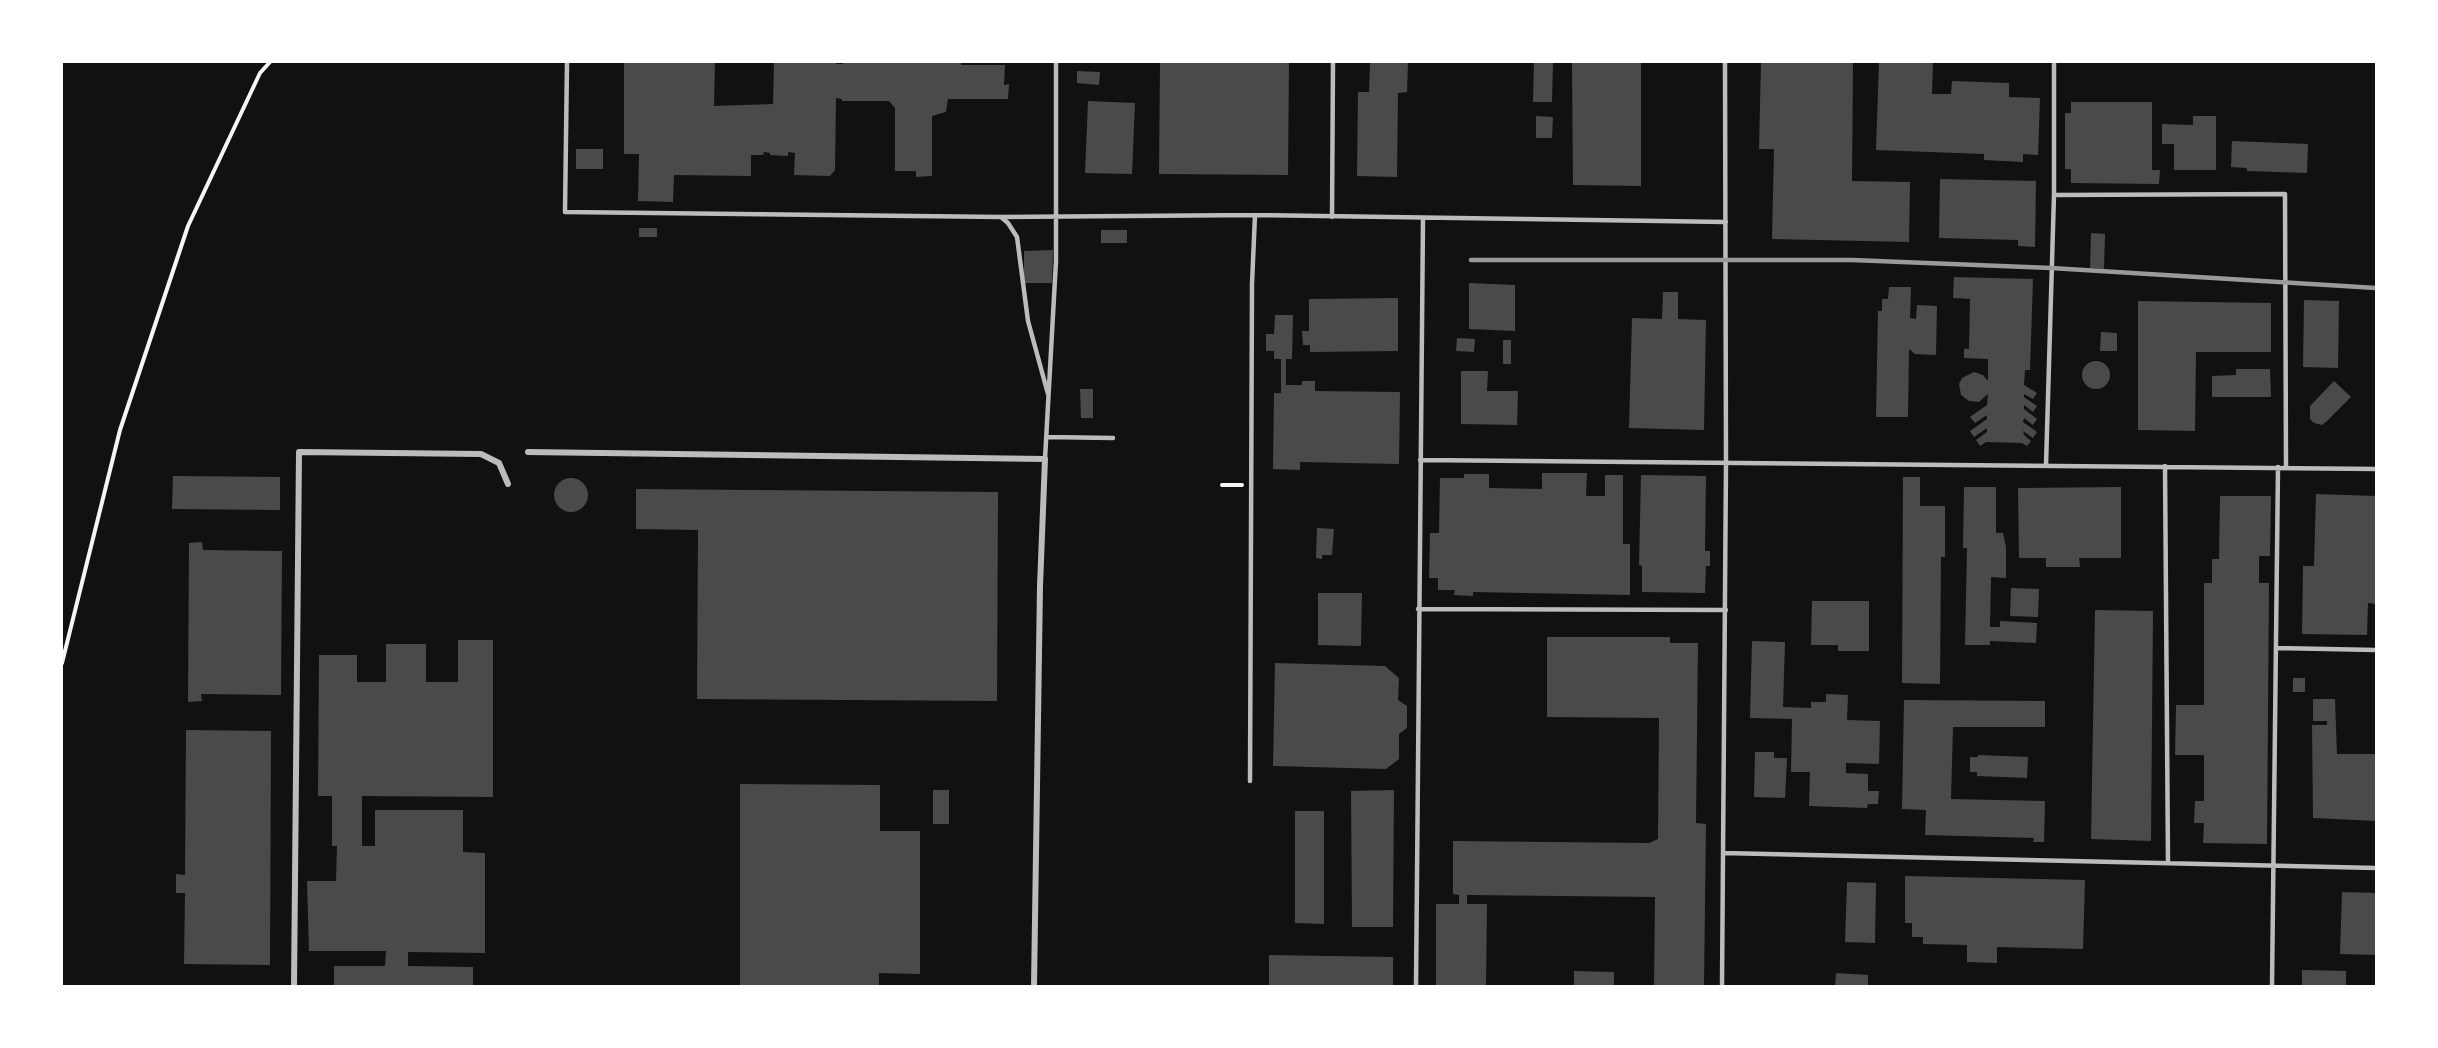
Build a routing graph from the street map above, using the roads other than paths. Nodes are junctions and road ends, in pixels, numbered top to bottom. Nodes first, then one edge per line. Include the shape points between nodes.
1 (567, 62) edge
2 (1056, 62) edge
3 (1333, 62) edge
4 (1725, 62) edge
5 (2054, 62) edge
6 (2054, 195) junction
7 (1255, 215) junction
8 (1001, 217) junction
9 (1056, 217) junction
10 (1332, 217) junction
11 (1423, 219) junction
12 (1726, 222) junction
13 (1049, 398) junction
14 (1047, 437) junction
15 (1113, 438) dead end
16 (528, 452) dead end
17 (1045, 459) junction
18 (1420, 460) junction
19 (1726, 463) junction
20 (2046, 465) junction
21 (2164, 466) junction
22 (2278, 467) junction
23 (2286, 467) junction
24 (2376, 469) edge
25 (508, 484) dead end
26 (1418, 609) junction
27 (1726, 610) junction
28 (2276, 648) junction
29 (2376, 650) edge
30 (1250, 781) dead end
31 (1723, 853) junction
32 (2168, 863) junction
33 (2274, 867) junction
34 (2376, 868) edge
35 (294, 987) edge
36 (1034, 987) edge
37 (1416, 987) edge
38 (1722, 987) edge
39 (2271, 987) edge

1 - 8 lane via 565,212
2 - 9 lane
3 - 10 lane
4 - 12 lane
5 - 6 lane
6 - 20 lane
6 - 23 lane via 2285,194
7 - 9 lane
7 - 10 lane
7 - 30 lane
8 - 9 lane
8 - 13 lane via 1017,237 1028,321
9 - 13 lane
10 - 11 lane
11 - 12 lane
11 - 18 lane
12 - 19 lane
13 - 14 lane
14 - 15 lane
14 - 17 lane
16 - 17 street
17 - 36 street
18 - 19 lane
18 - 26 lane
19 - 20 lane
19 - 27 lane
20 - 21 lane
21 - 22 lane
21 - 32 lane
22 - 23 lane
22 - 28 lane
23 - 24 lane
25 - 35 street via 499,463 481,454 299,452
26 - 27 lane
26 - 37 lane
27 - 31 lane
28 - 29 lane
28 - 33 lane
31 - 32 lane
31 - 38 lane
32 - 33 lane
33 - 34 lane
33 - 39 lane

